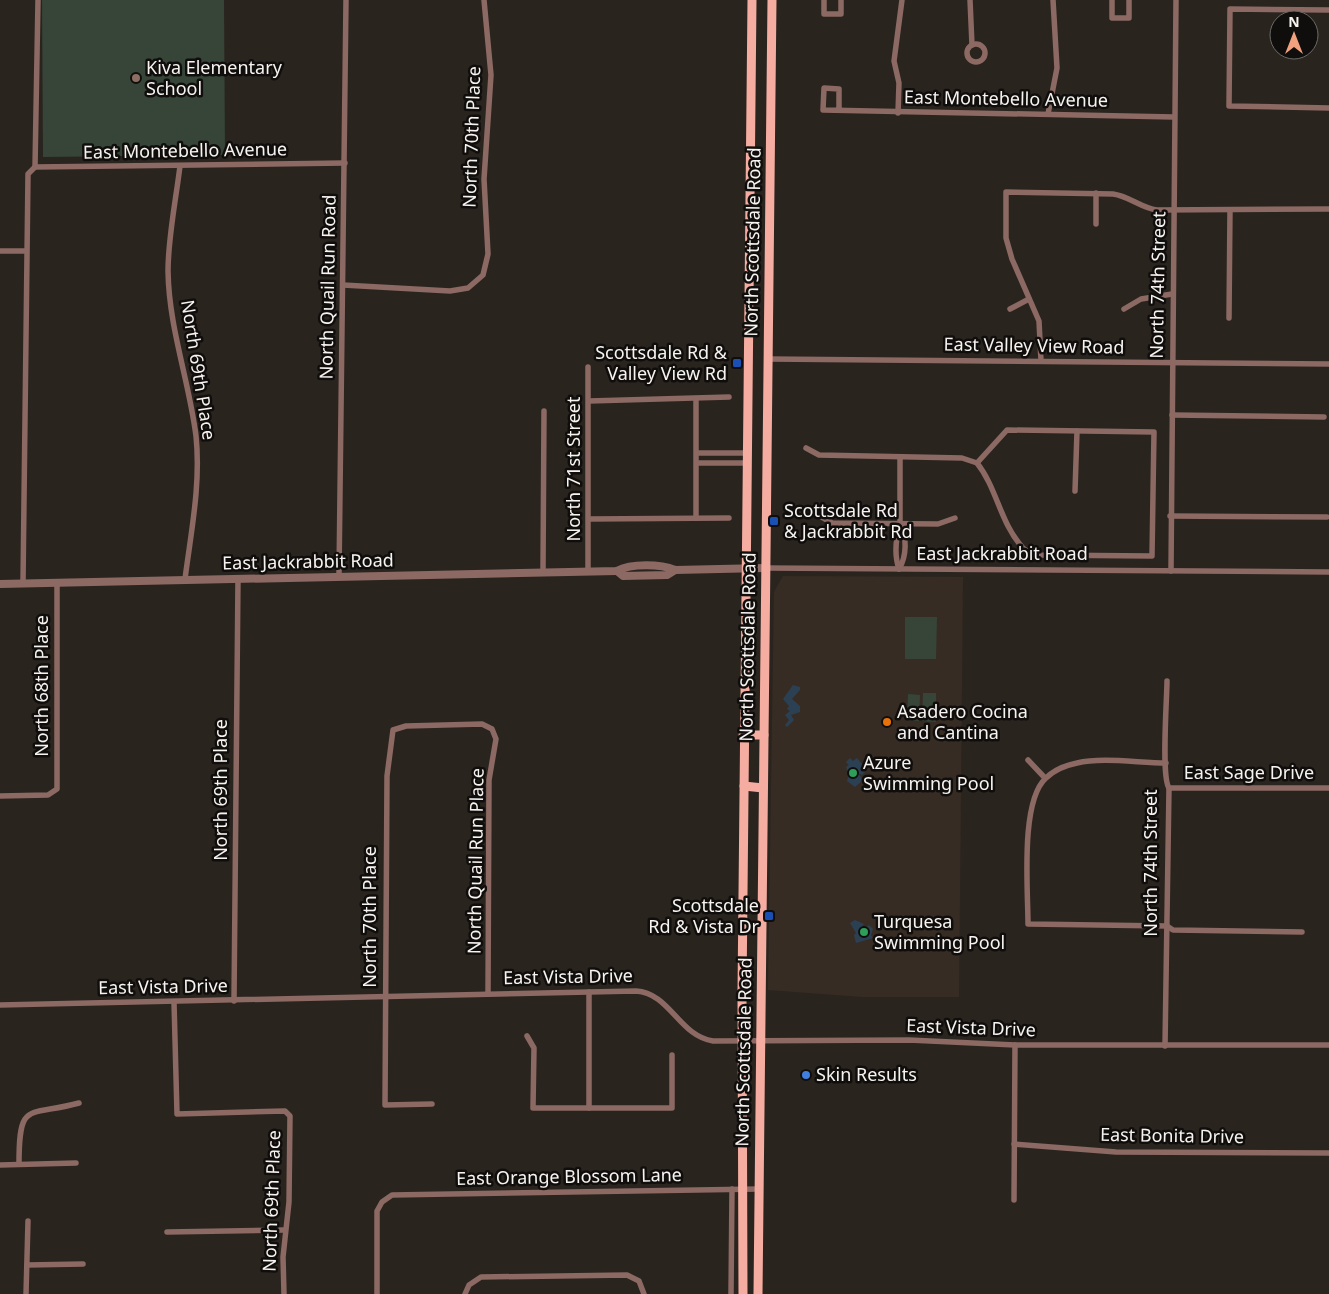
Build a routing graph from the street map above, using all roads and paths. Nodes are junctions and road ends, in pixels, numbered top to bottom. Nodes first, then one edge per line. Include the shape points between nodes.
1 (38, 0) edge
2 (346, 0) edge
3 (484, 0) edge
4 (752, 0) edge
5 (772, 0) edge
6 (824, 0) edge
7 (842, 0) edge
8 (902, 0) edge
9 (970, 0) edge
10 (1053, 0) edge
11 (1112, 0) edge
12 (1129, 0) edge
13 (1176, 0) edge
14 (1329, 10) edge
15 (972, 45) dead end
16 (1329, 108) edge
17 (839, 110) junction
18 (898, 113) junction
19 (1048, 114) junction
20 (1174, 117) junction
21 (345, 163) junction
22 (180, 166) junction
23 (35, 168) junction
24 (1096, 194) junction
25 (1329, 209) edge
26 (1174, 210) junction
27 (1230, 210) junction
28 (1096, 224) dead end
29 (0, 251) edge
30 (26, 251) junction
31 (343, 285) junction
32 (1172, 294) junction
33 (1029, 299) junction
34 (1010, 309) dead end
35 (1124, 309) dead end
36 (1228, 318) dead end
37 (768, 359) junction
38 (1041, 361) junction
39 (1172, 362) junction
40 (1329, 364) edge
41 (588, 366) dead end
42 (729, 397) dead end
43 (696, 399) junction
44 (589, 402) junction
45 (544, 411) dead end
46 (1172, 415) junction
47 (1324, 417) dead end
48 (1077, 431) junction
49 (806, 448) dead end
50 (697, 453) junction
51 (747, 453) junction
52 (900, 457) junction
53 (696, 463) junction
54 (747, 463) junction
55 (977, 463) junction
56 (1075, 491) dead end
57 (820, 516) dead end
58 (1170, 516) junction
59 (696, 517) junction
60 (1327, 517) dead end
61 (729, 518) dead end
62 (955, 518) dead end
63 (589, 519) junction
64 (900, 524) junction
65 (765, 568) junction
66 (746, 569) junction
67 (899, 569) junction
68 (1171, 571) junction
69 (543, 572) junction
70 (588, 572) junction
71 (1329, 572) edge
72 (339, 575) junction
73 (238, 578) junction
74 (185, 579) junction
75 (24, 583) junction
76 (57, 583) junction
77 (0, 584) edge
78 (1167, 681) dead end
79 (393, 730) joint
80 (744, 735) junction
81 (764, 735) junction
82 (1028, 760) dead end
83 (1166, 763) junction
84 (1045, 778) junction
85 (744, 786) junction
86 (763, 788) junction
87 (1169, 788) junction
88 (1329, 788) edge
89 (0, 796) edge
90 (1167, 926) junction
91 (1302, 932) dead end
92 (589, 992) junction
93 (488, 993) junction
94 (385, 996) junction
95 (234, 1001) junction
96 (174, 1002) junction
97 (0, 1005) edge
98 (527, 1036) dead end
99 (761, 1041) junction
100 (742, 1042) junction
101 (1015, 1045) junction
102 (1329, 1045) edge
103 (1165, 1046) junction
104 (672, 1055) dead end
105 (79, 1103) dead end
106 (432, 1104) dead end
107 (590, 1108) junction
108 (1014, 1144) junction
109 (1329, 1153) edge
110 (76, 1163) dead end
111 (0, 1164) edge
112 (19, 1164) junction
113 (732, 1189) junction
114 (743, 1189) junction
115 (759, 1189) junction
116 (1014, 1200) dead end
117 (28, 1220) dead end
118 (284, 1230) junction
119 (167, 1232) dead end
120 (83, 1264) dead end
121 (27, 1265) junction
122 (26, 1294) edge
123 (284, 1294) edge
124 (377, 1294) edge
125 (465, 1294) edge
126 (644, 1294) edge
127 (731, 1294) edge
128 (743, 1294) edge
129 (758, 1294) edge

1 - 23 street
2 - 21 street, North Quail Run Road
3 - 31 street, North 70th Place via 491,75 484,179 488,254 483,275 468,288 450,291
4 - 51 main road, North Scottsdale Road
5 - 37 main road, North Scottsdale Road
6 - 7 street via 824,14 841,14
8 - 18 street via 894,61 899,83
9 - 15 street
10 - 19 street via 1057,68
11 - 12 street via 1112,18 1129,18
13 - 20 street, North 74th Street
14 - 16 street via 1269,6 1230,8 1229,106
17 - 17 street, East Montebello Avenue via 839,89 824,88 823,110
17 - 18 street, East Montebello Avenue
18 - 19 street, East Montebello Avenue
19 - 20 street, East Montebello Avenue
20 - 26 street, North 74th Street
21 - 22 street, East Montebello Avenue
21 - 31 street, North Quail Run Road
22 - 23 street, East Montebello Avenue
22 - 74 street, North 69th Place via 168,270 174,332 196,437 198,479
23 - 30 street via 28,174
24 - 26 street via 1120,195 1148,209
24 - 28 street
24 - 33 street via 1006,192 1006,238
25 - 27 street
26 - 27 street
26 - 32 street, North 74th Street
27 - 36 street
29 - 30 street
30 - 75 street
31 - 72 street, North Quail Run Road
32 - 35 street via 1141,299
32 - 39 street, North 74th Street
33 - 34 street
33 - 38 street via 1039,321
37 - 38 street, East Valley View Road
37 - 65 main road, North Scottsdale Road
38 - 39 street, East Valley View Road
39 - 40 street, East Valley View Road
39 - 46 street, North 74th Street
41 - 44 street, North 71st Street
42 - 43 street
43 - 44 street
43 - 50 street
44 - 63 street, North 71st Street
45 - 69 street
46 - 47 street
46 - 58 street, North 74th Street
48 - 55 street via 1007,430
48 - 55 street via 1154,432 1152,556 1040,555 1024,549 1005,520 985,473
48 - 56 street
49 - 52 street via 819,455
50 - 51 street
50 - 53 street
51 - 54 main road, North Scottsdale Road
52 - 55 street via 962,458
52 - 64 street
53 - 54 street
53 - 59 street
54 - 66 main road, North Scottsdale Road
57 - 64 street via 832,523
58 - 60 street
58 - 68 street, North 74th Street
59 - 61 street
59 - 63 street
62 - 64 street via 938,524
63 - 70 street, North 71st Street
64 - 67 street via 905,542 904,561
65 - 66 street, East Jackrabbit Road
65 - 67 street, East Jackrabbit Road
65 - 81 main road, North Scottsdale Road
66 - 70 street, East Jackrabbit Road via 675,570 667,575 623,576 617,571
66 - 80 main road, North Scottsdale Road
67 - 68 street, East Jackrabbit Road
68 - 71 street, East Jackrabbit Road
69 - 70 street, East Jackrabbit Road
69 - 72 street, East Jackrabbit Road
72 - 73 street, East Jackrabbit Road
73 - 74 street, East Jackrabbit Road
73 - 95 street, North 69th Place
74 - 76 street, East Jackrabbit Road
75 - 76 street, East Jackrabbit Road
75 - 77 street, East Jackrabbit Road
76 - 89 street, North 68th Place via 58,789 48,796
78 - 83 street, North 74th Street
79 - 93 street, North Quail Run Place via 406,726 482,724 492,729 496,739 489,780
79 - 94 street, North 70th Place via 386,776
80 - 81 main road
80 - 85 main road, North Scottsdale Road
81 - 86 main road, North Scottsdale Road
82 - 84 street
83 - 84 street, East Sage Drive via 1079,762
83 - 87 street, North 74th Street via 1166,784
84 - 90 street via 1031,807 1028,924
85 - 86 main road
85 - 100 main road, North Scottsdale Road
86 - 99 main road, North Scottsdale Road
87 - 88 street, East Sage Drive
87 - 90 street, North 74th Street
90 - 91 street via 1173,930
90 - 103 street, North 74th Street
92 - 93 street, East Vista Drive
92 - 100 street, East Vista Drive via 643,992 655,997 695,1036 713,1041
92 - 107 street
93 - 94 street, East Vista Drive
94 - 95 street, East Vista Drive
94 - 106 street, North 70th Place via 385,1105
95 - 96 street, East Vista Drive
96 - 97 street, East Vista Drive
96 - 118 street, North 69th Place via 177,1114 285,1111 290,1116 289,1202
98 - 107 street via 534,1048 533,1108
99 - 100 street, East Vista Drive
99 - 101 street, East Vista Drive via 909,1040
99 - 115 main road, North Scottsdale Road
100 - 114 main road, North Scottsdale Road
101 - 103 street, East Vista Drive
101 - 108 street
102 - 103 street, East Vista Drive
104 - 107 street via 672,1108
105 - 112 street via 36,1111 23,1121 19,1132
108 - 109 street, East Bonita Drive via 1116,1152
108 - 116 street
110 - 112 street
111 - 112 street
113 - 114 street, East Orange Blossom Lane
113 - 124 street, East Orange Blossom Lane via 392,1195 382,1202 377,1211
113 - 127 street
114 - 115 street, East Orange Blossom Lane
114 - 128 main road, North Scottsdale Road
115 - 129 main road, North Scottsdale Road
117 - 121 street
118 - 119 street
118 - 123 street, North 69th Place
120 - 121 street
121 - 122 street
125 - 126 street via 469,1285 481,1277 627,1274 639,1281

